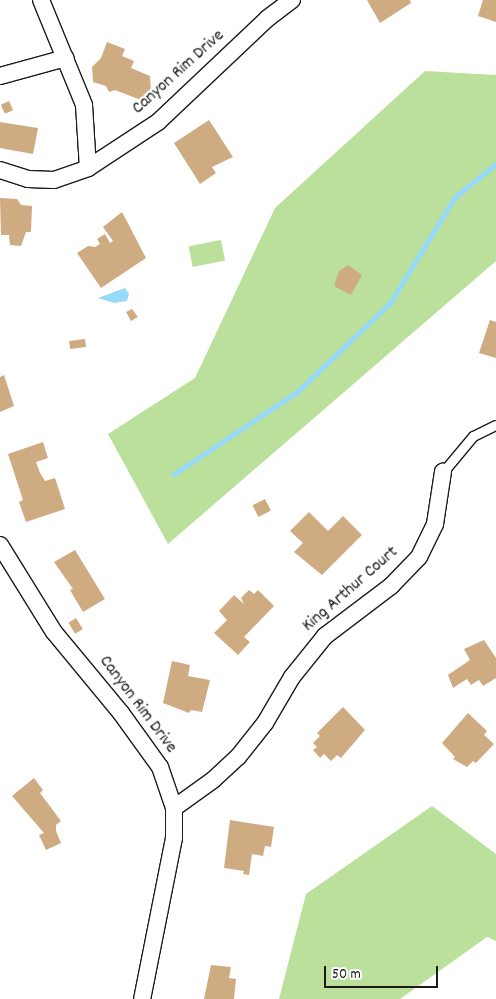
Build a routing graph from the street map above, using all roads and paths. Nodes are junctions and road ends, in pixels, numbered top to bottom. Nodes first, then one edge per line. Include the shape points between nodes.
1 (41, 0) edge
2 (292, 0) edge
3 (66, 58) junction
4 (0, 76) edge
5 (88, 168) junction
6 (0, 170) edge
7 (496, 425) edge
8 (443, 472) joint
9 (0, 545) edge
10 (174, 808) junction
11 (142, 999) edge

1 - 3 street
2 - 5 street, Canyon Rim Drive via 268,18 158,122
3 - 4 street
3 - 5 street via 84,105
5 - 6 street, Canyon Rim Drive via 54,180 28,178
7 - 8 lane via 473,436
8 - 10 street, King Arthur Court via 435,524 419,557 391,586 325,636 292,677 265,723 238,757
9 - 10 street, Canyon Rim Drive via 54,632 121,713 160,767
10 - 11 street, Canyon Rim Drive via 174,838

